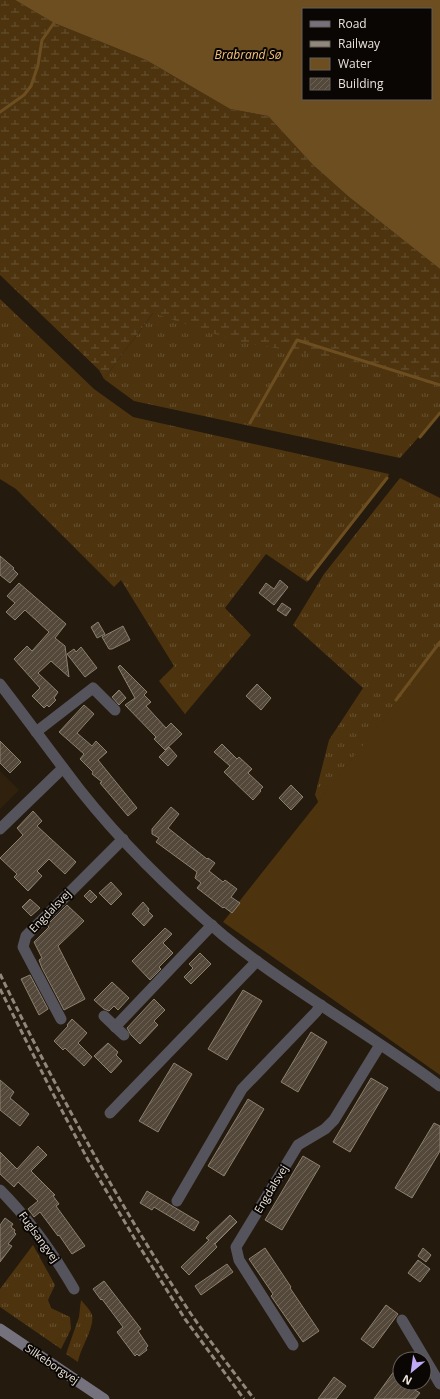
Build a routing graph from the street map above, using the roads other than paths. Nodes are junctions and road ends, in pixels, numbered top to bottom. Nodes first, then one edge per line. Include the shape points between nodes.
1 (0, 684) edge
2 (115, 710) dead end
3 (36, 732) junction
4 (63, 768) junction
5 (0, 829) edge
6 (122, 839) junction
7 (212, 925) junction
8 (257, 961) junction
9 (321, 1005) junction
10 (104, 1016) dead end
11 (61, 1019) dead end
12 (115, 1027) junction
13 (124, 1035) dead end
14 (380, 1045) junction
15 (440, 1086) edge
16 (110, 1113) dead end
17 (0, 1190) edge
18 (177, 1202) dead end
19 (74, 1289) dead end
20 (402, 1320) dead end
21 (0, 1329) edge
22 (293, 1345) dead end
23 (440, 1384) edge
24 (104, 1399) edge

1 - 3 street
2 - 3 street via 93,688
3 - 4 street
4 - 5 street
4 - 6 street
6 - 7 street
6 - 11 street, Engdalsvej via 26,936 23,947
7 - 8 street
7 - 12 street
8 - 9 street
8 - 16 street
9 - 14 street
9 - 18 street via 242,1090
10 - 12 street
12 - 13 street
14 - 15 street
14 - 22 street, Engdalsvej via 334,1120 325,1129 298,1145 236,1247 239,1260
17 - 19 street, Fuglsangvej via 18,1208
20 - 23 street
21 - 24 main road, Silkeborgvej

